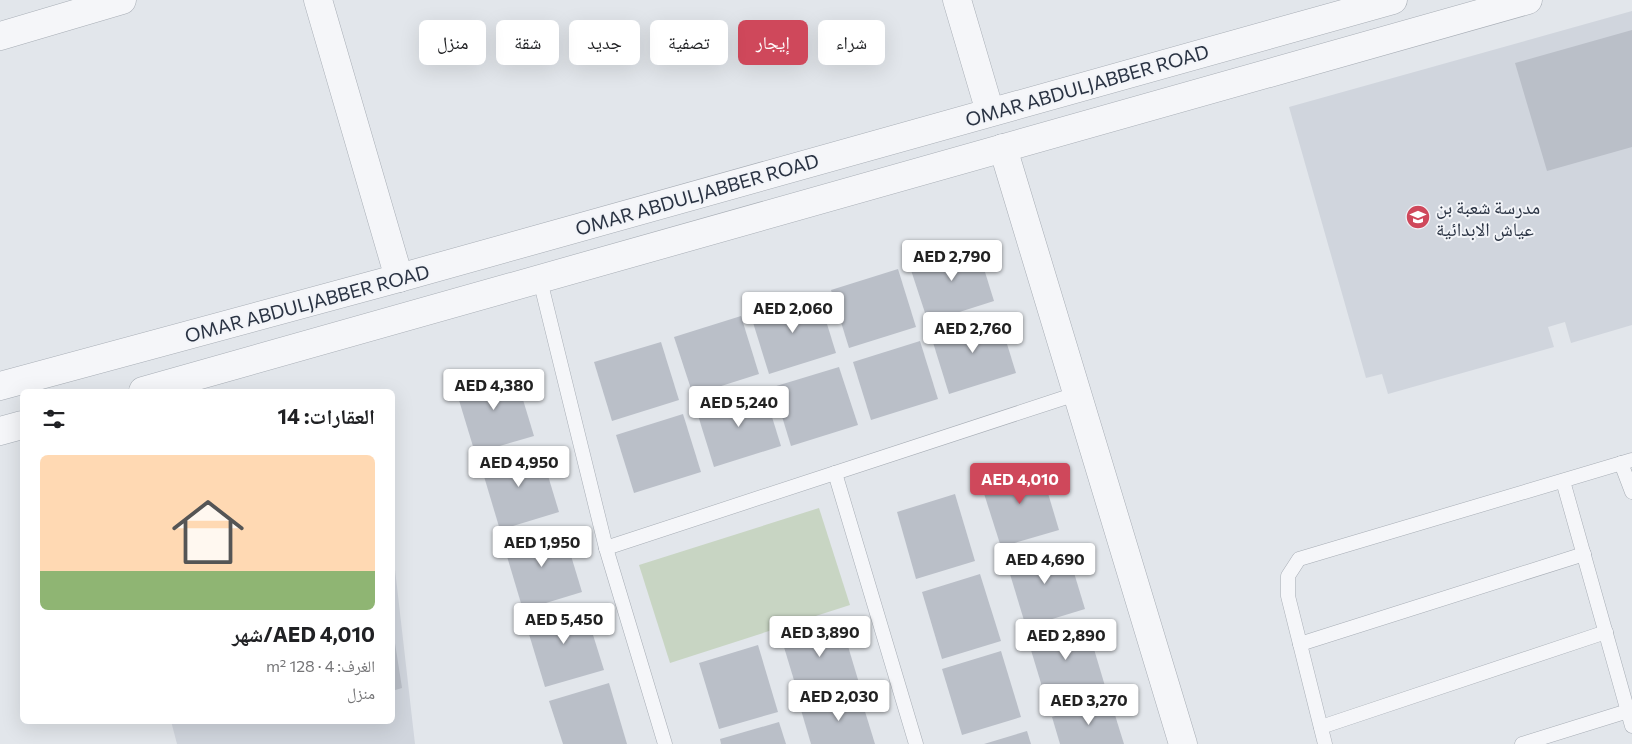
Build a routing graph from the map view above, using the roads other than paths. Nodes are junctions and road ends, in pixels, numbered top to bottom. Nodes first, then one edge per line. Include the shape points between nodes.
1 (122, 0) edge
2 (318, 0) edge
3 (957, 0) edge
4 (1393, 0) edge
5 (1528, 0) edge
6 (1333, 8) edge
7 (0, 36) edge
8 (990, 112) junction
9 (1003, 148) junction
10 (399, 278) junction
11 (540, 280) junction
12 (0, 386) edge
13 (150, 389) edge
14 (1076, 394) junction
15 (20, 426) edge
16 (0, 431) edge
17 (1626, 462) edge
18 (835, 473) junction
19 (1563, 481) junction
20 (1632, 492) edge
21 (606, 548) junction
22 (1584, 554) junction
23 (1606, 632) junction
24 (1300, 644) junction
25 (1628, 712) junction
26 (1321, 726) junction
27 (1632, 726) edge
28 (665, 744) edge
29 (916, 744) edge
30 (1184, 744) edge
31 (1325, 744) edge
32 (1522, 744) edge

1 - 7 street
2 - 10 street
3 - 8 street
4 - 6 street, OMAR ABDULJABBER ROAD
5 - 9 street, OMAR ABDULJABBER ROAD
6 - 8 street, OMAR ABDULJABBER ROAD
8 - 10 street, OMAR ABDULJABBER ROAD
9 - 11 street, OMAR ABDULJABBER ROAD
9 - 14 street
10 - 12 street, OMAR ABDULJABBER ROAD
11 - 13 street, OMAR ABDULJABBER ROAD
11 - 21 lane
14 - 18 lane
14 - 30 street
15 - 16 street
17 - 19 lane
17 - 20 lane
18 - 21 lane
18 - 29 lane
19 - 22 lane
19 - 24 lane via 1299,559 1288,576 1288,596
21 - 28 lane
22 - 23 lane
22 - 24 lane
23 - 25 lane
23 - 26 lane
24 - 26 lane
25 - 27 lane
25 - 32 lane
26 - 31 lane

